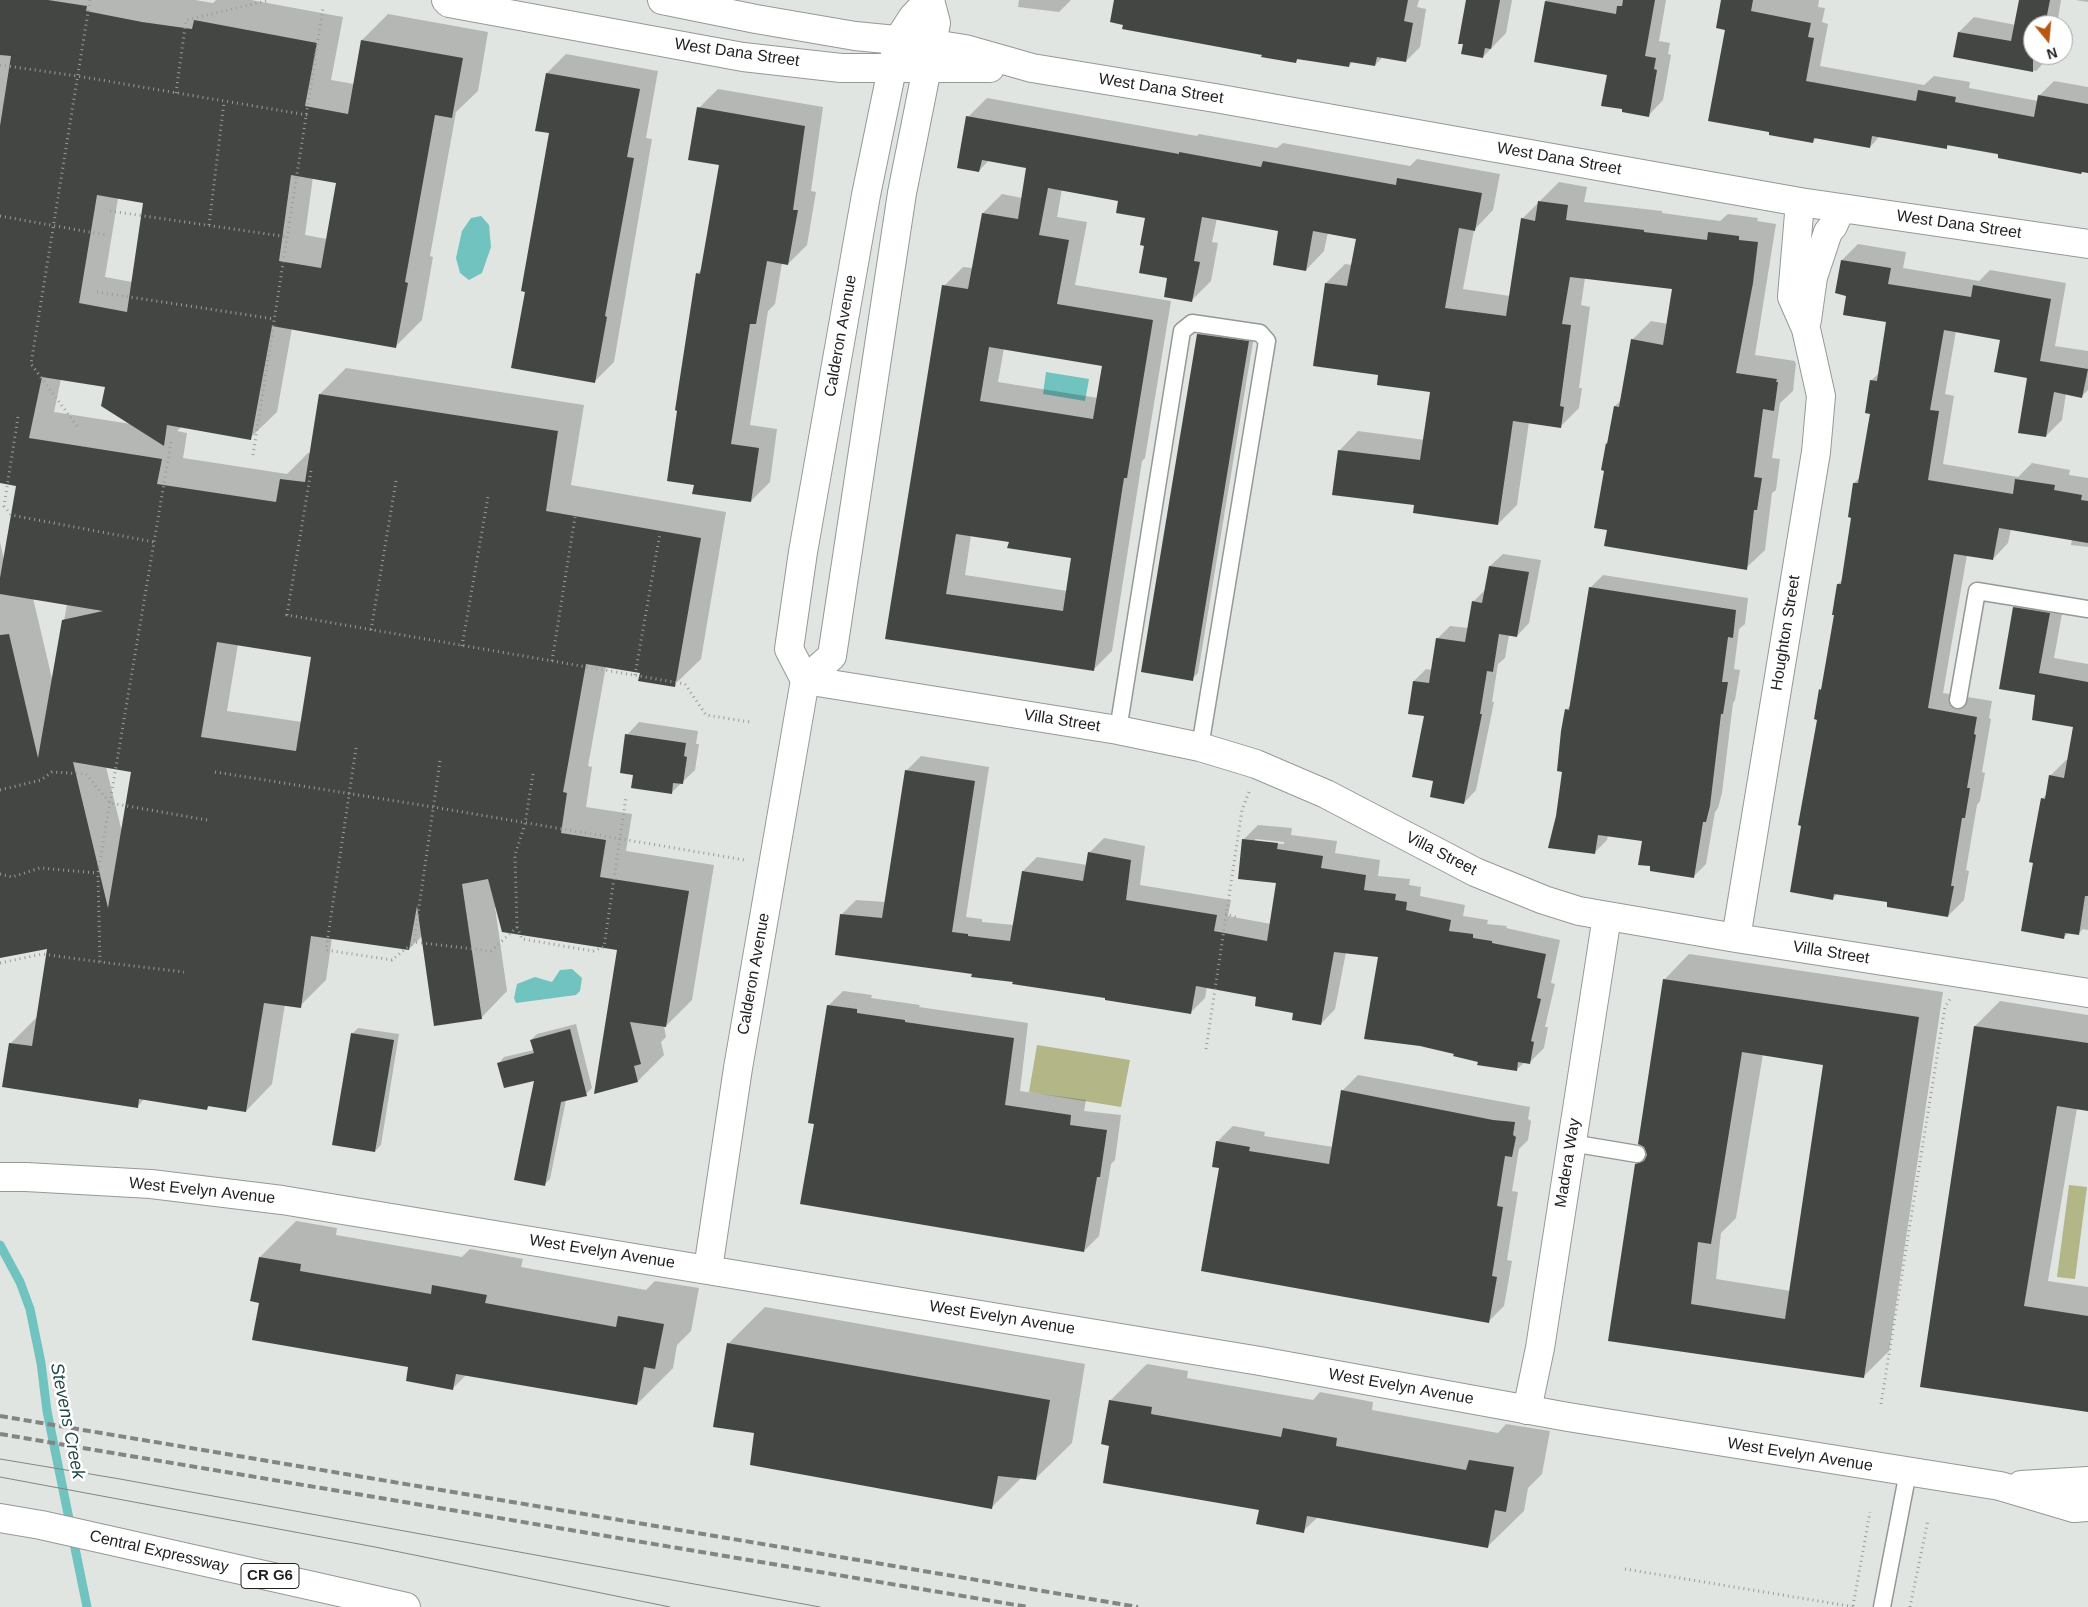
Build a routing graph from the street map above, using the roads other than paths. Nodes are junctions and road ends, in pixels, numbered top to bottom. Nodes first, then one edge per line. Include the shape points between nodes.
1 (446, 0) edge
2 (662, 0) edge
3 (929, 0) edge
4 (898, 40) junction
5 (930, 56) junction
6 (893, 68) junction
7 (1800, 202) junction
8 (1841, 208) junction
9 (2088, 244) edge
10 (1806, 329) junction
11 (2088, 609) edge
12 (805, 680) junction
13 (1958, 700) dead end
14 (1118, 730) junction
15 (1200, 747) junction
16 (1607, 916) junction
17 (1736, 938) junction
18 (2088, 993) edge
19 (1571, 1143) junction
20 (1636, 1154) dead end
21 (13, 1177) edge
22 (708, 1269) junction
23 (1527, 1410) junction
24 (1908, 1472) junction
25 (2088, 1481) edge
26 (2000, 1486) junction
27 (2083, 1508) edge
28 (0, 1518) edge
29 (406, 1607) edge
30 (1882, 1607) edge

1 - 6 main road, West Dana Street via 743,57 840,68
2 - 4 main road, West Dana Street via 828,32
3 - 4 main road, Calderon Avenue
3 - 5 main road, Calderon Avenue via 936,23
4 - 5 main road, West Dana Street
4 - 6 main road, Calderon Avenue
5 - 6 main road, West Dana Street
5 - 7 main road, West Dana Street via 1032,68 1214,98
5 - 12 main road, Calderon Avenue via 902,193 832,656
6 - 12 main road, Calderon Avenue via 864,204 789,649
7 - 8 main road, West Dana Street
7 - 10 main road, Houghton Street via 1792,297
8 - 9 main road, West Dana Street
8 - 10 main road, Houghton Street via 1828,232 1813,277
10 - 17 main road, Houghton Street via 1822,396 1816,452
11 - 13 lane via 1977,591
12 - 14 main road, Villa Street
12 - 22 main road, Calderon Avenue via 726,1142
14 - 15 main road, Villa Street
14 - 15 lane via 1182,331 1192,323 1260,333 1267,341
15 - 16 main road, Villa Street via 1260,766 1326,794 1475,872 1544,900
16 - 17 main road, Villa Street
16 - 19 main road, Madera Way
17 - 18 main road, Villa Street
19 - 20 lane
19 - 23 main road, Madera Way via 1540,1348
21 - 22 main road, West Evelyn Avenue via 151,1184 257,1196
22 - 23 main road, West Evelyn Avenue via 1260,1361
23 - 24 main road, West Evelyn Avenue
24 - 26 main road, West Evelyn Avenue
24 - 30 lane
25 - 26 main road, West Evelyn Avenue
26 - 27 main road, West Evelyn Avenue
28 - 29 main road, Central Expressway / CR G6

